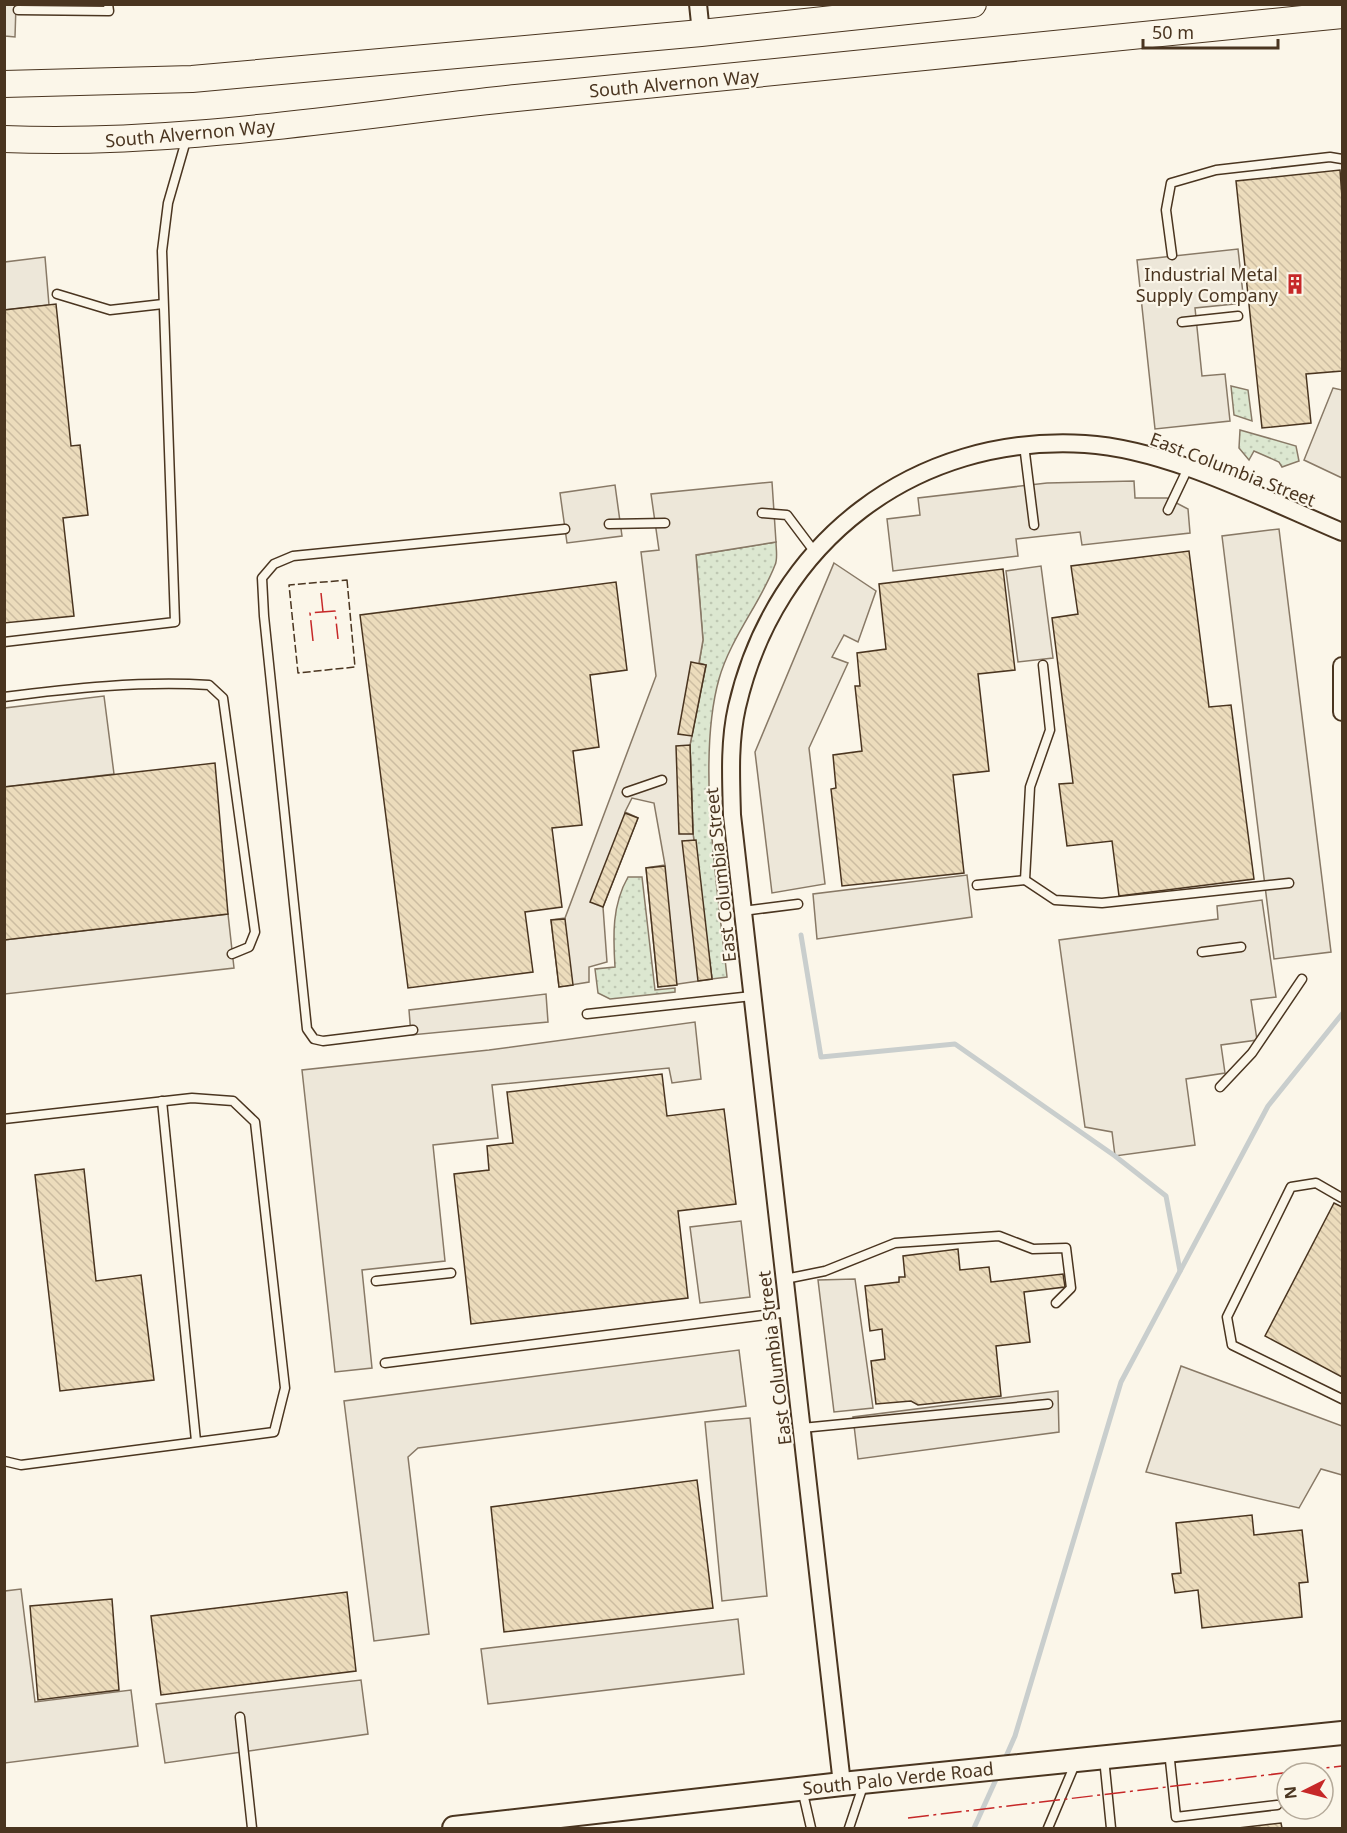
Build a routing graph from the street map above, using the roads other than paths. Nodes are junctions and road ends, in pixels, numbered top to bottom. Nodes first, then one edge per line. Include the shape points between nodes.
1 (108, 4) edge
2 (698, 4) edge
3 (973, 4) edge
4 (18, 10) dead end
5 (1342, 15) edge
6 (701, 33) junction
7 (4, 84) edge
8 (187, 136) junction
9 (4, 139) edge
10 (1342, 159) edge
11 (1172, 255) dead end
12 (57, 294) dead end
13 (164, 304) junction
14 (1238, 316) dead end
15 (1182, 322) dead end
16 (1024, 445) junction
17 (1188, 468) junction
18 (1168, 510) dead end
19 (762, 513) dead end
20 (665, 523) dead end
21 (609, 524) dead end
22 (1034, 525) dead end
23 (565, 529) dead end
24 (1342, 532) edge
25 (814, 551) junction
26 (4, 642) edge
27 (1043, 665) dead end
28 (1342, 666) edge
29 (4, 697) edge
30 (1342, 712) edge
31 (662, 780) dead end
32 (627, 792) dead end
33 (1025, 880) junction
34 (1289, 883) dead end
35 (977, 885) dead end
36 (798, 904) dead end
37 (743, 911) junction
38 (1241, 947) dead end
39 (1202, 952) dead end
40 (232, 954) dead end
41 (1302, 979) dead end
42 (752, 996) junction
43 (587, 1014) dead end
44 (413, 1030) dead end
45 (1220, 1087) dead end
46 (162, 1101) junction
47 (4, 1119) edge
48 (1342, 1198) edge
49 (451, 1273) dead end
50 (785, 1279) junction
51 (376, 1281) dead end
52 (1056, 1304) dead end
53 (789, 1312) junction
54 (385, 1362) dead end
55 (1342, 1399) edge
56 (1048, 1404) dead end
57 (802, 1428) junction
58 (196, 1442) junction
59 (4, 1461) edge
60 (240, 1717) dead end
61 (1342, 1734) edge
62 (1169, 1751) junction
63 (1104, 1758) junction
64 (1076, 1761) junction
65 (853, 1783) junction
66 (802, 1788) junction
67 (1275, 1805) edge
68 (252, 1828) edge
69 (454, 1828) edge
70 (811, 1828) edge
71 (849, 1828) edge
72 (1048, 1828) edge
73 (1111, 1828) edge

1 - 4 lane via 109,11
2 - 6 street
3 - 6 main road
5 - 8 main road, South Alvernon Way via 408,109
6 - 7 main road via 192,79
8 - 9 main road, South Alvernon Way via 103,141
8 - 13 lane via 168,203 162,251
10 - 11 lane via 1330,157 1216,170 1171,183 1166,210
12 - 13 lane via 110,310
13 - 26 lane via 175,622
14 - 15 lane
16 - 17 street, East Columbia Street via 1095,446 1152,456
16 - 22 lane
16 - 25 street, East Columbia Street via 960,459 896,487 851,516
17 - 18 lane
17 - 24 street, East Columbia Street
19 - 25 lane via 787,515
20 - 21 lane
23 - 44 lane via 293,556 274,564 262,578 306,1029 314,1039 323,1041
25 - 37 street, East Columbia Street via 787,585 767,620 736,709 730,774
27 - 33 lane via 1050,730 1030,788
28 - 30 street
29 - 40 lane via 174,682 209,684 224,698 255,932 249,947
31 - 32 lane
33 - 34 lane via 1055,900 1102,903
33 - 35 lane
36 - 37 lane
37 - 42 street, East Columbia Street
38 - 39 lane
41 - 45 lane via 1252,1053
42 - 43 lane
42 - 50 street, East Columbia Street
46 - 47 lane
46 - 58 lane
46 - 58 lane via 232,1101 255,1122 285,1388 274,1432
48 - 55 lane via 1316,1183 1291,1187 1227,1317 1232,1345
49 - 51 lane
50 - 52 lane via 825,1271 895,1243 999,1236 1034,1250 1066,1248 1071,1288
50 - 53 street, East Columbia Street
53 - 54 lane
53 - 57 street, East Columbia Street
56 - 57 lane
57 - 65 street, East Columbia Street
58 - 59 lane via 21,1465
60 - 68 lane
61 - 62 main road, South Palo Verde Road
62 - 63 main road, South Palo Verde Road
62 - 67 lane via 1176,1817
63 - 64 main road, South Palo Verde Road
63 - 73 lane
64 - 65 main road, South Palo Verde Road
64 - 72 lane
65 - 66 main road, South Palo Verde Road
65 - 71 lane
66 - 69 main road, South Palo Verde Road
66 - 70 lane

